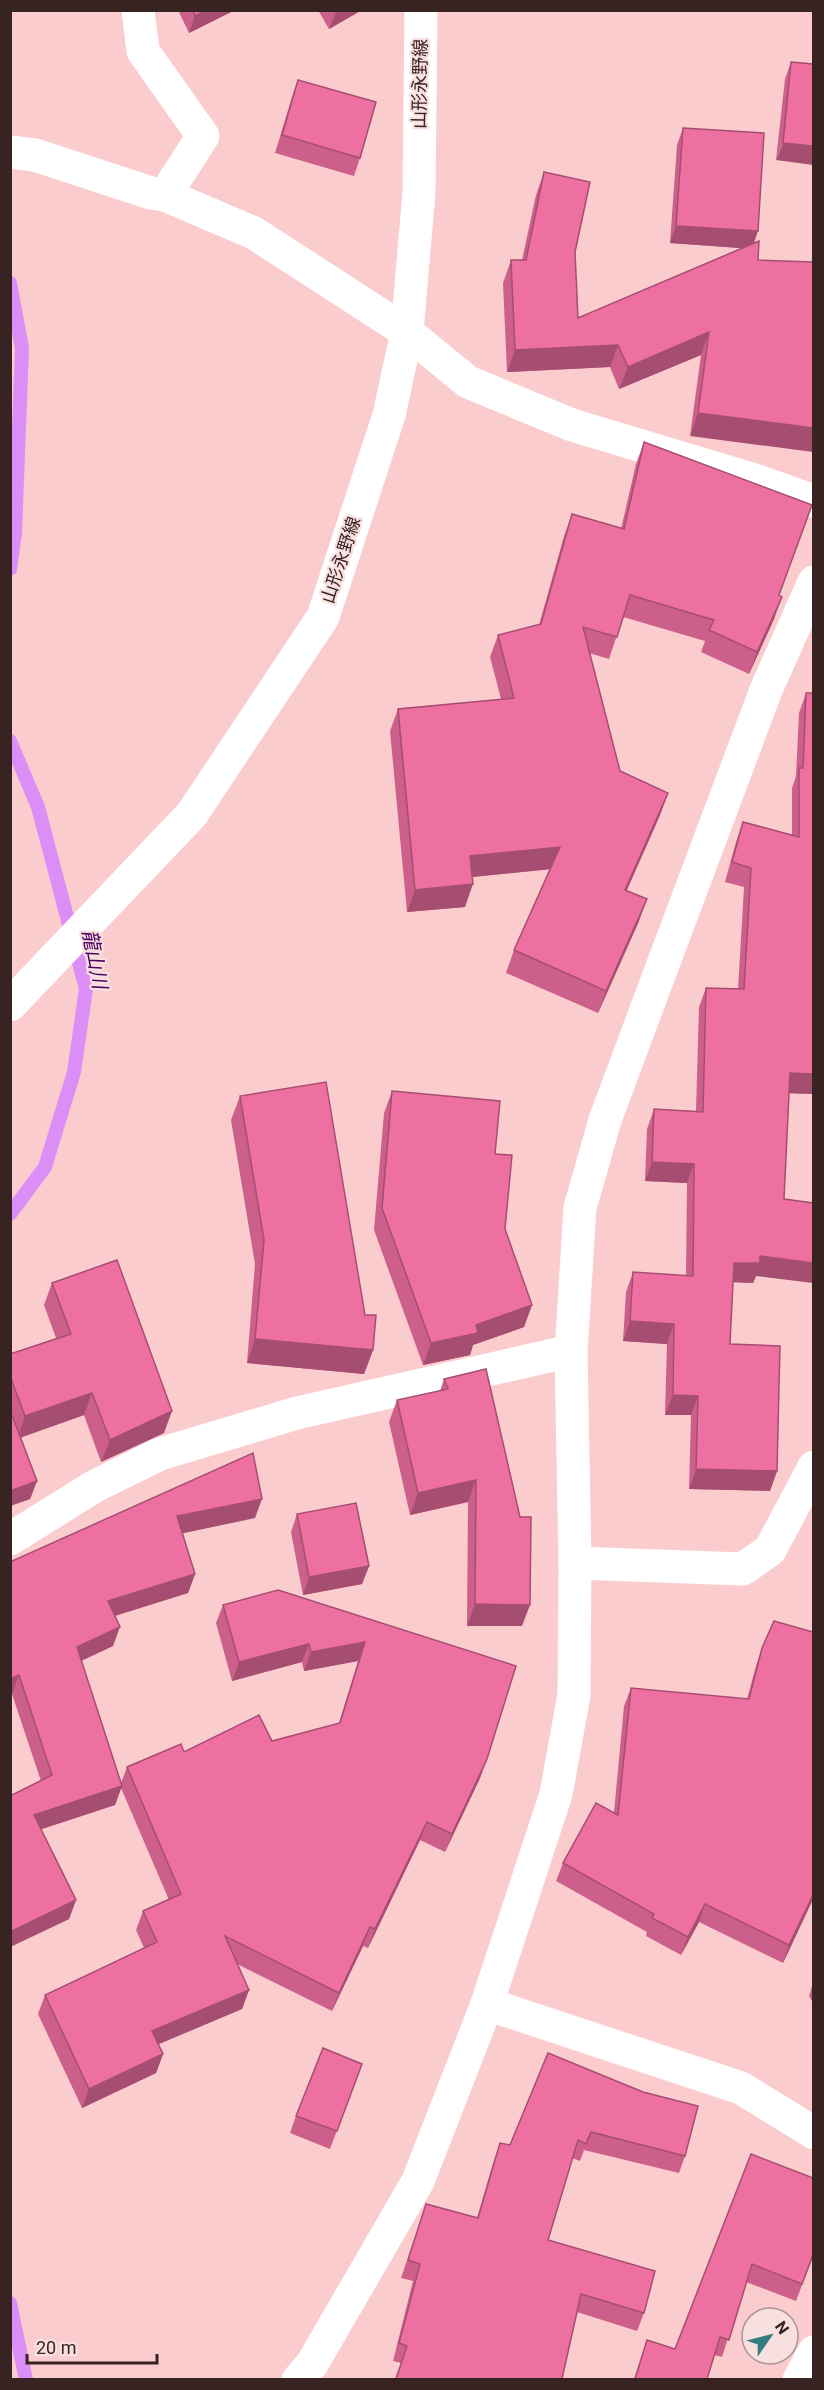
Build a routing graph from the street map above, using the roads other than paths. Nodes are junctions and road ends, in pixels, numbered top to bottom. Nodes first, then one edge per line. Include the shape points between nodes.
1 (138, 10) edge
2 (422, 10) edge
3 (10, 152) edge
4 (158, 194) junction
5 (407, 332) junction
6 (813, 501) edge
7 (813, 582) edge
8 (10, 1005) edge
9 (571, 1351) junction
10 (813, 1467) edge
11 (10, 1539) edge
12 (575, 1563) junction
13 (487, 2004) junction
14 (813, 2133) edge
15 (813, 2352) edge
16 (310, 2374) edge
17 (799, 2379) edge

1 - 4 street via 143,51 203,136
2 - 5 street, 山形永野線 via 419,192
3 - 4 street via 35,155
4 - 5 street via 254,233
5 - 6 street via 468,382 572,425
5 - 8 street, 山形永野線 via 389,415 323,617 192,814
7 - 9 street via 766,690 605,1120 580,1208
9 - 11 street via 297,1413 160,1454 95,1486
9 - 12 street
10 - 12 street via 770,1550 743,1569
12 - 13 street via 574,1695 556,1794
13 - 14 street via 741,2088
13 - 16 street via 418,2181
15 - 17 street

